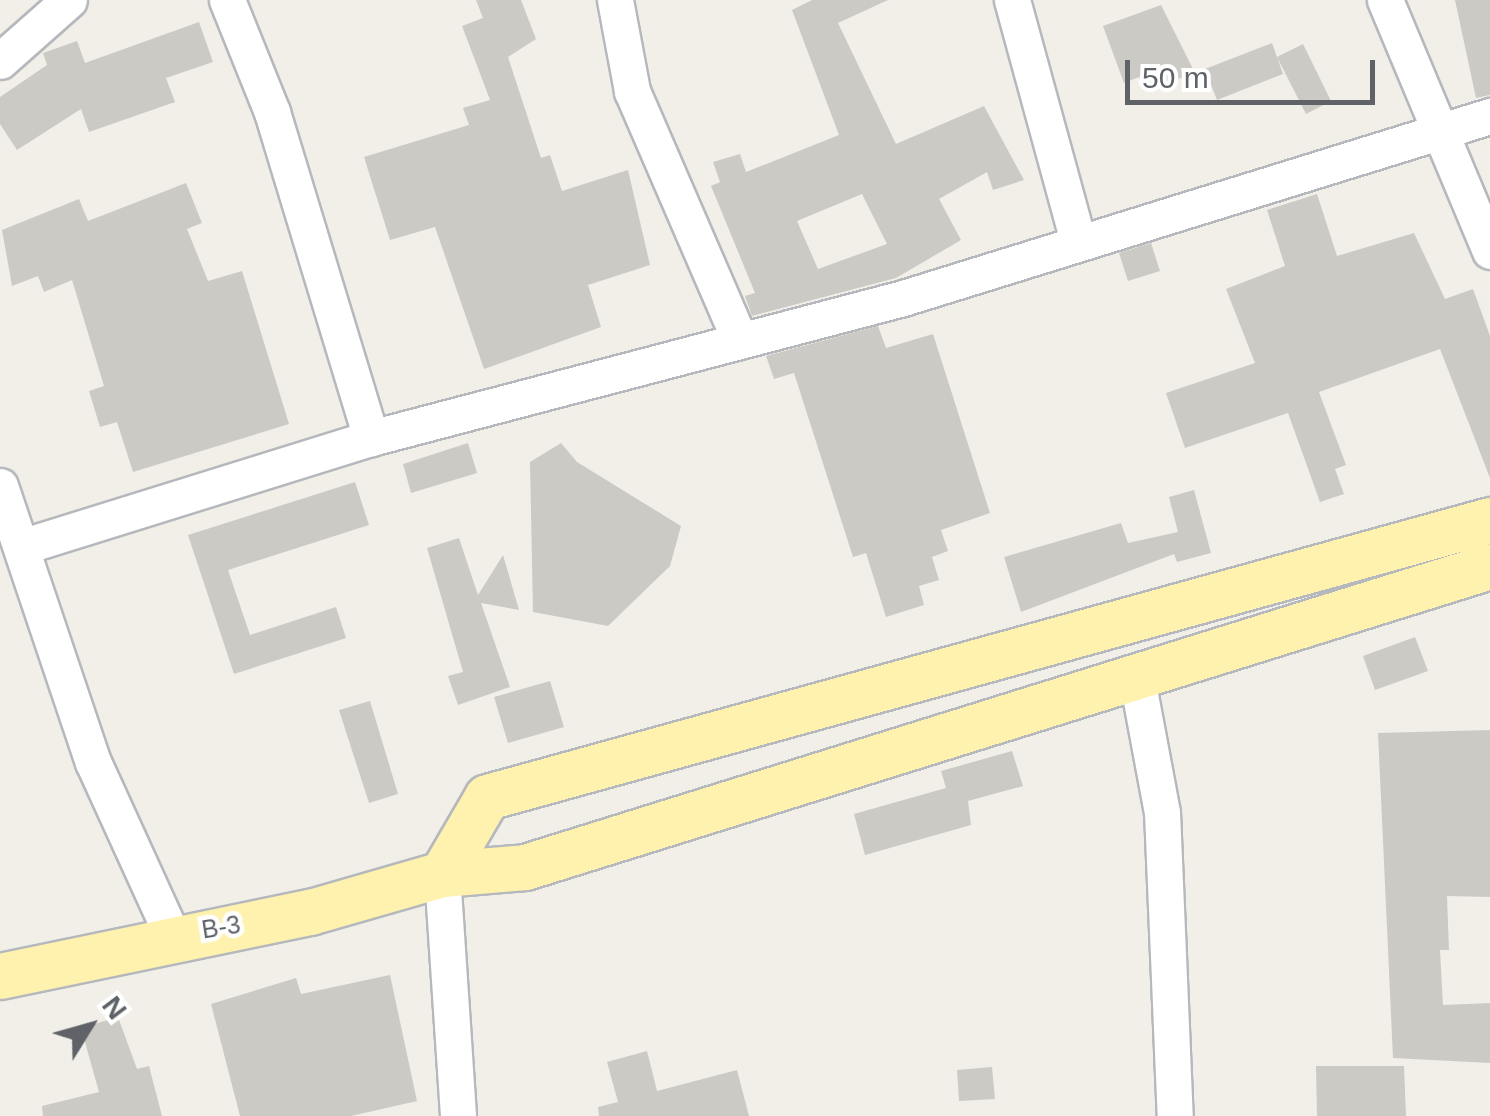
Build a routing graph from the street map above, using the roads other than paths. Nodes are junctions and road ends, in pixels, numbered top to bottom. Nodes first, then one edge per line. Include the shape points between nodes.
1 (69, 0) edge
2 (227, 0) edge
3 (615, 0) edge
4 (1012, 0) edge
5 (1385, 0) edge
6 (0, 61) edge
7 (1490, 116) edge
8 (1440, 130) junction
9 (1077, 237) junction
10 (1490, 251) edge
11 (740, 341) junction
12 (371, 438) junction
13 (0, 486) edge
14 (1490, 520) edge
15 (24, 546) junction
16 (1490, 566) edge
17 (1137, 678) junction
18 (442, 874) junction
19 (172, 936) junction
20 (0, 976) edge
21 (458, 1116) edge
22 (1175, 1116) edge

1 - 6 street
2 - 12 street via 272,112
3 - 11 street via 632,91
4 - 9 street
5 - 8 street
7 - 8 street
8 - 9 street
8 - 10 street
9 - 11 street via 903,298
11 - 12 street
12 - 15 street
13 - 15 street
14 - 18 main road via 487,797
15 - 19 street via 93,762
16 - 17 main road, B-3
17 - 18 main road, B-3 via 770,784 525,867
17 - 22 street via 1162,812
18 - 19 main road, B-3 via 310,912
18 - 21 street
19 - 20 main road, B-3

